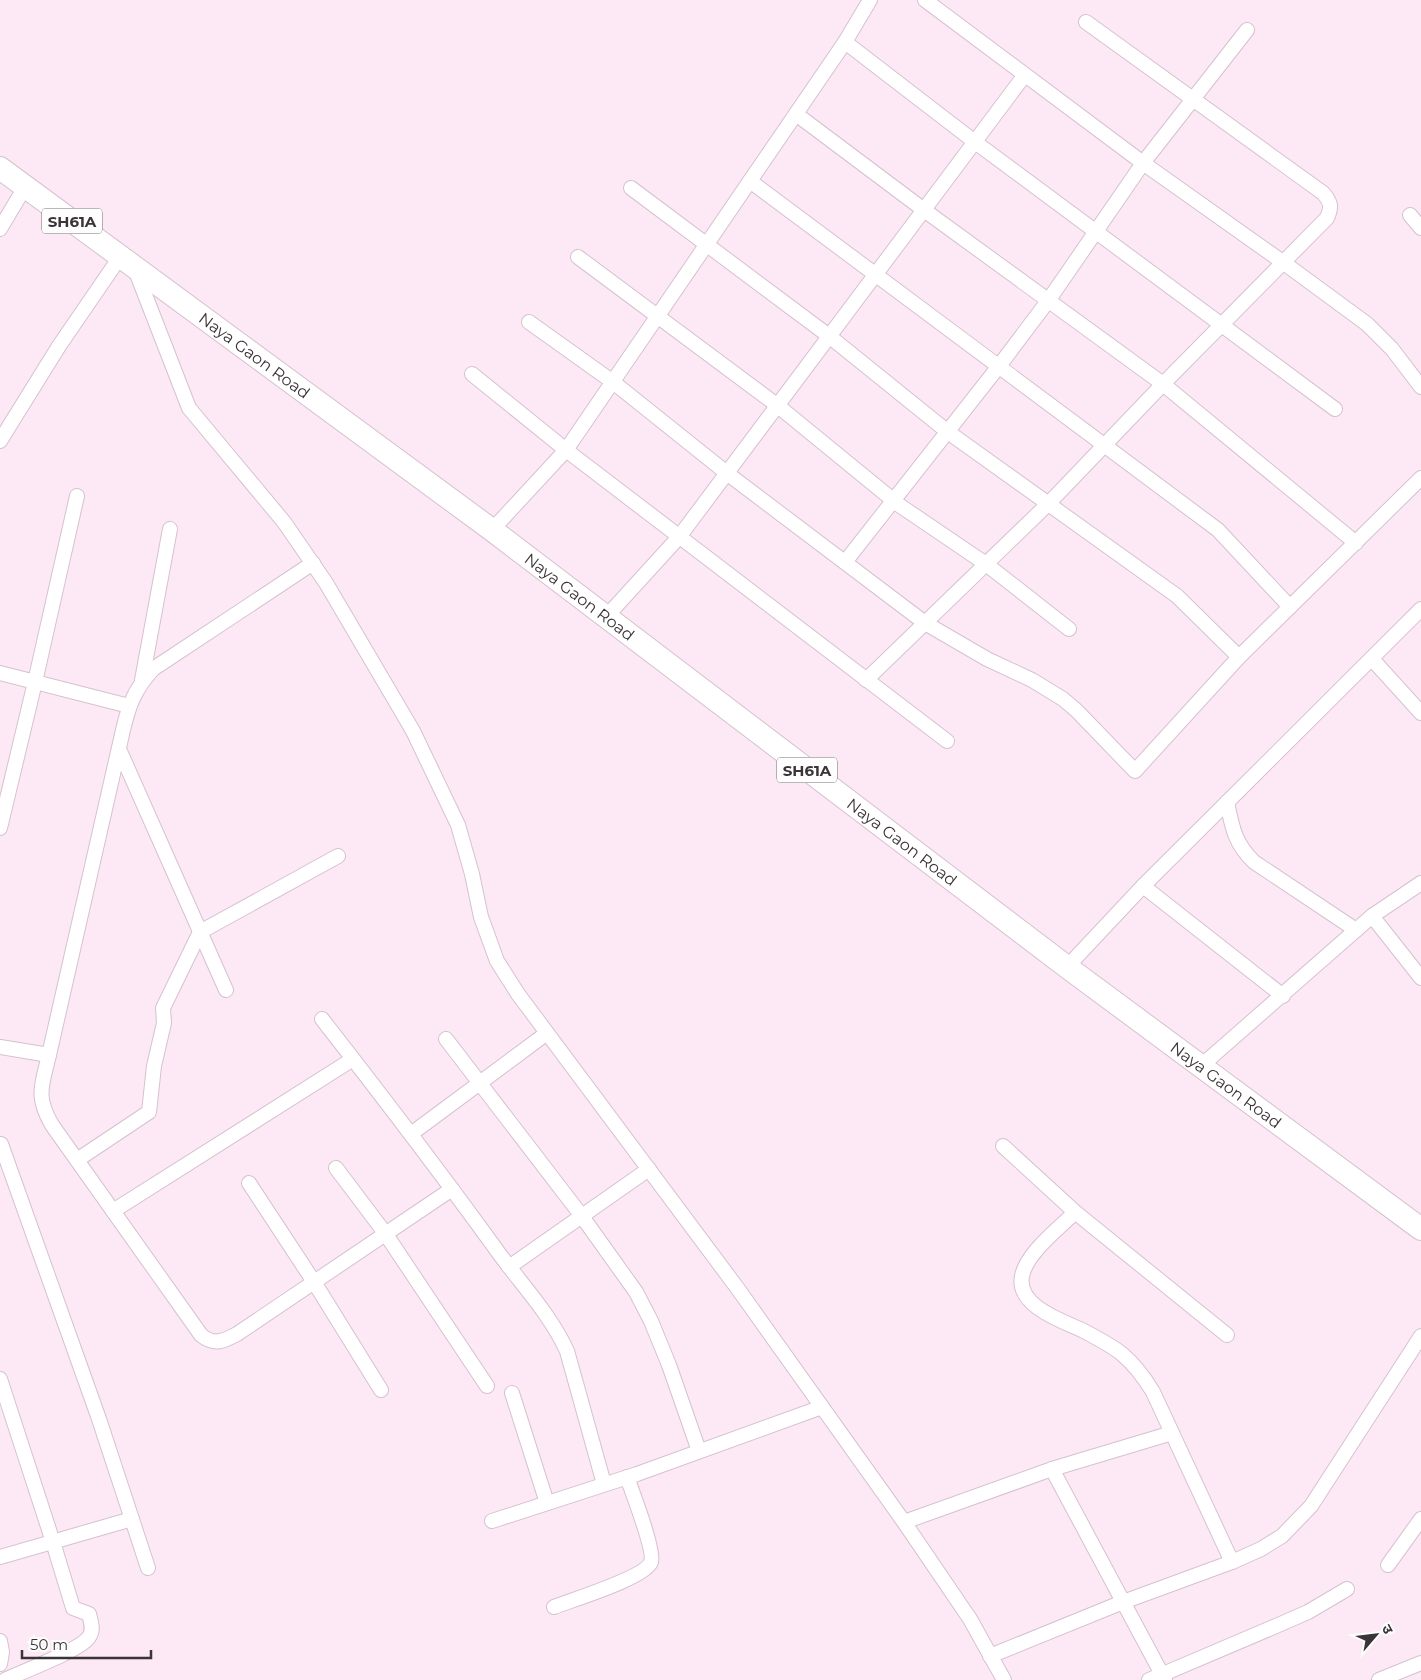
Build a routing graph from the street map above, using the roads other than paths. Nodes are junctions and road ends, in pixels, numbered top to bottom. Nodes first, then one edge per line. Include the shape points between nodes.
1 (870, 0) edge
2 (925, 0) edge
3 (1086, 22) dead end
4 (1246, 30) dead end
5 (846, 42) junction
6 (1024, 76) junction
7 (1193, 99) junction
8 (796, 114) junction
9 (975, 142) junction
10 (1143, 163) junction
11 (0, 168) edge
12 (750, 181) junction
13 (25, 186) junction
14 (631, 188) dead end
15 (924, 210) junction
16 (1410, 215) dead end
17 (1421, 228) edge
18 (0, 229) edge
19 (1096, 232) junction
20 (706, 244) junction
21 (578, 257) dead end
22 (1284, 263) junction
23 (133, 267) junction
24 (877, 274) junction
25 (1048, 301) junction
26 (658, 316) junction
27 (529, 322) dead end
28 (1222, 324) junction
29 (829, 336) junction
30 (999, 366) junction
31 (472, 374) dead end
32 (613, 382) junction
33 (1163, 384) junction
34 (1421, 387) edge
35 (778, 406) junction
36 (1335, 409) dead end
37 (948, 432) junction
38 (0, 441) edge
39 (1104, 445) junction
40 (566, 450) junction
41 (728, 474) junction
42 (1421, 479) edge
43 (77, 496) dead end
44 (893, 501) junction
45 (1049, 503) junction
46 (170, 529) dead end
47 (492, 530) junction
48 (679, 537) junction
49 (1356, 543) junction
50 (845, 562) junction
51 (312, 563) junction
52 (986, 564) junction
53 (1290, 607) junction
54 (1421, 609) edge
55 (606, 617) junction
56 (925, 622) junction
57 (1069, 629) dead end
58 (1239, 658) junction
59 (1372, 659) junction
60 (0, 673) edge
61 (142, 680) junction
62 (866, 680) junction
63 (36, 682) junction
64 (129, 706) junction
65 (1421, 713) edge
66 (947, 741) dead end
67 (118, 749) junction
68 (1227, 802) junction
69 (0, 828) edge
70 (338, 856) dead end
71 (1421, 883) edge
72 (1143, 886) junction
73 (1372, 916) junction
74 (1356, 930) junction
75 (200, 932) junction
76 (1067, 966) junction
77 (1421, 978) edge
78 (226, 990) dead end
79 (1283, 996) junction
80 (322, 1019) dead end
81 (547, 1033) junction
82 (446, 1039) dead end
83 (0, 1047) edge
84 (49, 1055) junction
85 (353, 1059) junction
86 (1201, 1066) junction
87 (480, 1083) junction
88 (411, 1134) junction
89 (1, 1144) edge
90 (1003, 1146) dead end
91 (77, 1160) junction
92 (336, 1168) dead end
93 (649, 1170) junction
94 (249, 1183) dead end
95 (452, 1189) junction
96 (113, 1211) junction
97 (1075, 1212) junction
98 (581, 1215) junction
99 (1421, 1230) edge
100 (385, 1233) junction
101 (509, 1266) junction
102 (314, 1282) junction
103 (1227, 1336) dead end
104 (1421, 1336) edge
105 (0, 1379) edge
106 (487, 1386) dead end
107 (381, 1390) dead end
108 (512, 1394) dead end
109 (822, 1407) junction
110 (1172, 1433) junction
111 (699, 1451) junction
112 (1052, 1469) junction
113 (627, 1477) junction
114 (604, 1484) junction
115 (547, 1503) junction
116 (132, 1519) junction
117 (1421, 1519) edge
118 (492, 1520) dead end
119 (904, 1522) junction
120 (53, 1542) junction
121 (0, 1558) edge
122 (1232, 1562) junction
123 (1388, 1565) dead end
124 (148, 1568) dead end
125 (1347, 1589) dead end
126 (1124, 1602) junction
127 (554, 1607) dead end
128 (0, 1641) edge
129 (990, 1656) junction
130 (1421, 1663) edge
131 (0, 1664) edge
132 (1159, 1678) edge
133 (6, 1680) edge
134 (1004, 1680) edge
135 (1379, 1680) edge

1 - 5 street
2 - 6 street
3 - 7 street
4 - 7 street
5 - 8 street
5 - 9 street
6 - 9 street
6 - 10 street
7 - 10 street
7 - 22 street via 1330,201 1332,209 1327,218
8 - 12 street
8 - 15 street
9 - 15 street
9 - 19 street
10 - 19 street
10 - 22 street
11 - 13 main road, SH61A
12 - 20 street
12 - 24 street
13 - 18 street
13 - 23 main road, SH61A
14 - 20 street
15 - 24 street
15 - 25 street
16 - 17 street
19 - 25 street
19 - 28 street
20 - 26 street
20 - 29 street
21 - 26 street
22 - 28 street
22 - 34 street via 1380,335
23 - 38 street via 59,346
23 - 47 main road, Naya Gaon Road / SH61A
23 - 51 street via 190,408 284,522
24 - 29 street
24 - 30 street
25 - 30 street
25 - 33 street
26 - 32 street
26 - 35 street
27 - 32 street
28 - 33 street
28 - 36 street
29 - 35 street
29 - 37 street
30 - 37 street
30 - 39 street
31 - 40 street
32 - 40 street
32 - 41 street
33 - 39 street
33 - 49 street
35 - 41 street
35 - 44 street
37 - 44 street
37 - 45 street
39 - 45 street
39 - 53 street via 1218,530
40 - 47 street
40 - 48 street
41 - 48 street
41 - 50 street
42 - 49 street
43 - 63 street
44 - 50 street
44 - 52 street
45 - 52 street
45 - 58 street via 1177,596
46 - 61 street
47 - 55 main road, Naya Gaon Road / SH61A
48 - 55 street
48 - 62 street
49 - 53 street
50 - 56 street
51 - 61 street via 170,656
51 - 81 street via 413,731 458,825 481,917 497,961
52 - 56 street
52 - 57 street
53 - 58 street
54 - 59 street
55 - 76 main road, Naya Gaon Road / SH61A
56 - 58 street via 1063,699 1135,771
56 - 62 street
59 - 65 street
59 - 68 street
60 - 63 street
61 - 64 street
62 - 66 street
63 - 64 street
63 - 69 street
64 - 67 street
67 - 75 street
67 - 84 street
68 - 72 street
68 - 74 street via 1233,830 1244,852 1254,862
70 - 75 street
71 - 73 street
72 - 76 street
72 - 79 street
73 - 74 street
73 - 77 street
74 - 79 street
75 - 78 street
75 - 91 street via 163,1008 164,1024 154,1066 149,1112
76 - 86 main road, Naya Gaon Road / SH61A
79 - 86 street
80 - 85 street
81 - 87 street
81 - 93 street
82 - 87 street
83 - 84 street
84 - 91 street via 42,1086 43,1110
85 - 88 street
85 - 96 street
86 - 99 main road, Naya Gaon Road / SH61A
87 - 88 street
87 - 98 street
88 - 95 street
89 - 116 street
90 - 97 street
91 - 96 street
92 - 100 street
93 - 98 street
93 - 109 street
94 - 102 street
95 - 100 street
95 - 101 street
96 - 102 street via 207,1340 215,1342 237,1334
97 - 103 street
97 - 110 street via 1032,1255 1022,1276 1025,1292 1046,1314 1084,1331 1120,1353 1138,1369
98 - 101 street
98 - 111 street via 644,1306
100 - 102 street
100 - 106 street
101 - 114 street via 558,1330 567,1351
102 - 107 street
104 - 122 street via 1311,1506 1282,1536
105 - 120 street
108 - 115 street
109 - 111 street
109 - 119 street
110 - 112 street
110 - 122 street
111 - 113 street
112 - 119 street
112 - 126 street
113 - 114 street
113 - 127 street via 648,1539 651,1562 629,1579
114 - 115 street
115 - 118 street
116 - 120 street
116 - 124 street
117 - 123 street
119 - 129 street via 970,1619
120 - 121 street
120 - 133 street via 73,1608 89,1614 92,1628 89,1638 76,1648
122 - 126 street
125 - 132 street via 1292,1619
126 - 129 street
126 - 132 street
128 - 131 street
129 - 134 street
130 - 135 street

